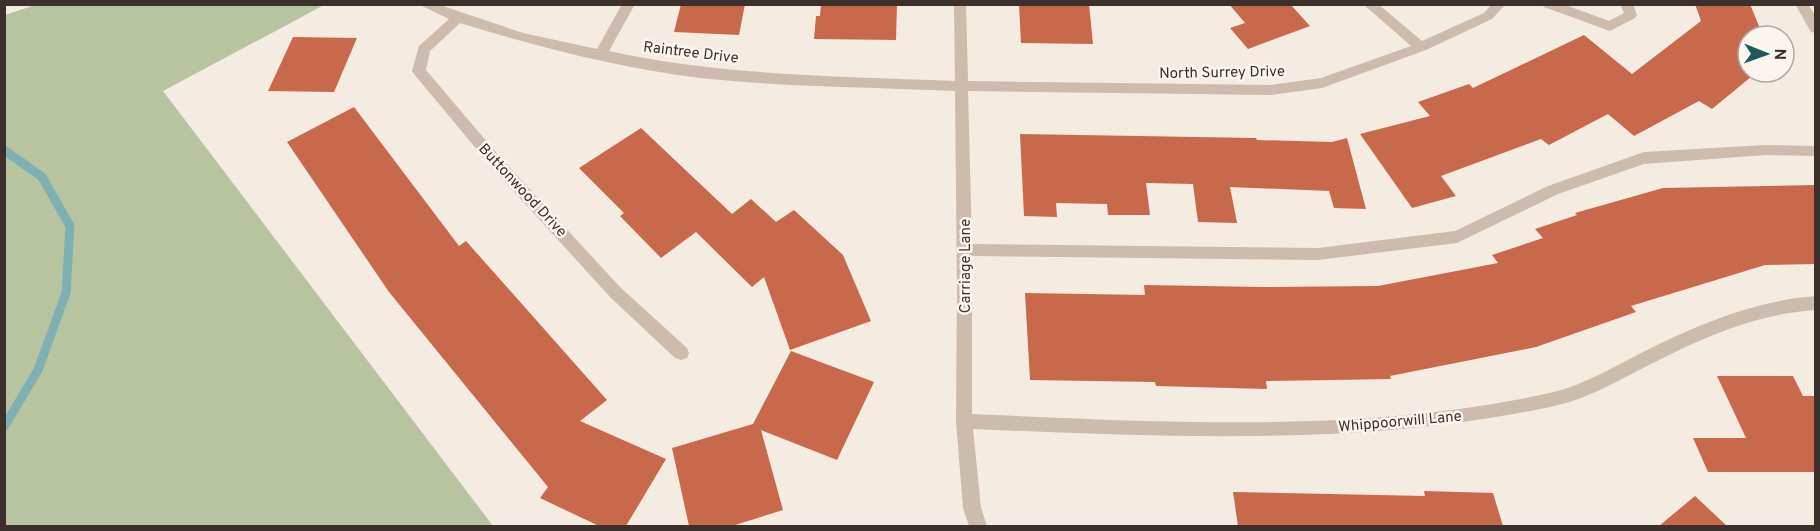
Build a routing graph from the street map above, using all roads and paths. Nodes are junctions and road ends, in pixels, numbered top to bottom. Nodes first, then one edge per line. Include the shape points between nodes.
1 (424, 4) edge
2 (628, 4) edge
3 (960, 4) edge
4 (1369, 4) edge
5 (1500, 4) edge
6 (1548, 4) edge
7 (1626, 4) edge
8 (1801, 4) edge
9 (458, 18) junction
10 (1815, 28) edge
11 (1421, 47) junction
12 (601, 54) junction
13 (963, 86) junction
14 (1815, 151) edge
15 (965, 250) junction
16 (1815, 303) edge
17 (681, 354) dead end
18 (964, 421) junction
19 (978, 526) edge

1 - 9 street, Raintree Drive
2 - 12 street
3 - 13 street, Carriage Lane
4 - 11 street
5 - 11 street, North Surrey Drive via 1488,16
6 - 7 street via 1610,26 1630,15
8 - 10 street
9 - 12 street, Raintree Drive via 523,38
9 - 17 street, Buttonwood Drive via 424,50 419,71 615,292
11 - 13 street, North Surrey Drive via 1322,83 1271,90
12 - 13 street, Raintree Drive via 702,73
13 - 15 street, Carriage Lane
14 - 15 street via 1765,150 1644,158 1553,190 1457,237 1363,249 1318,254
15 - 18 street, Carriage Lane
16 - 18 street, Whippoorwill Lane via 1761,310 1674,344 1609,378 1553,400 1458,417 1300,429 1195,431
18 - 19 street, Carriage Lane via 972,508

